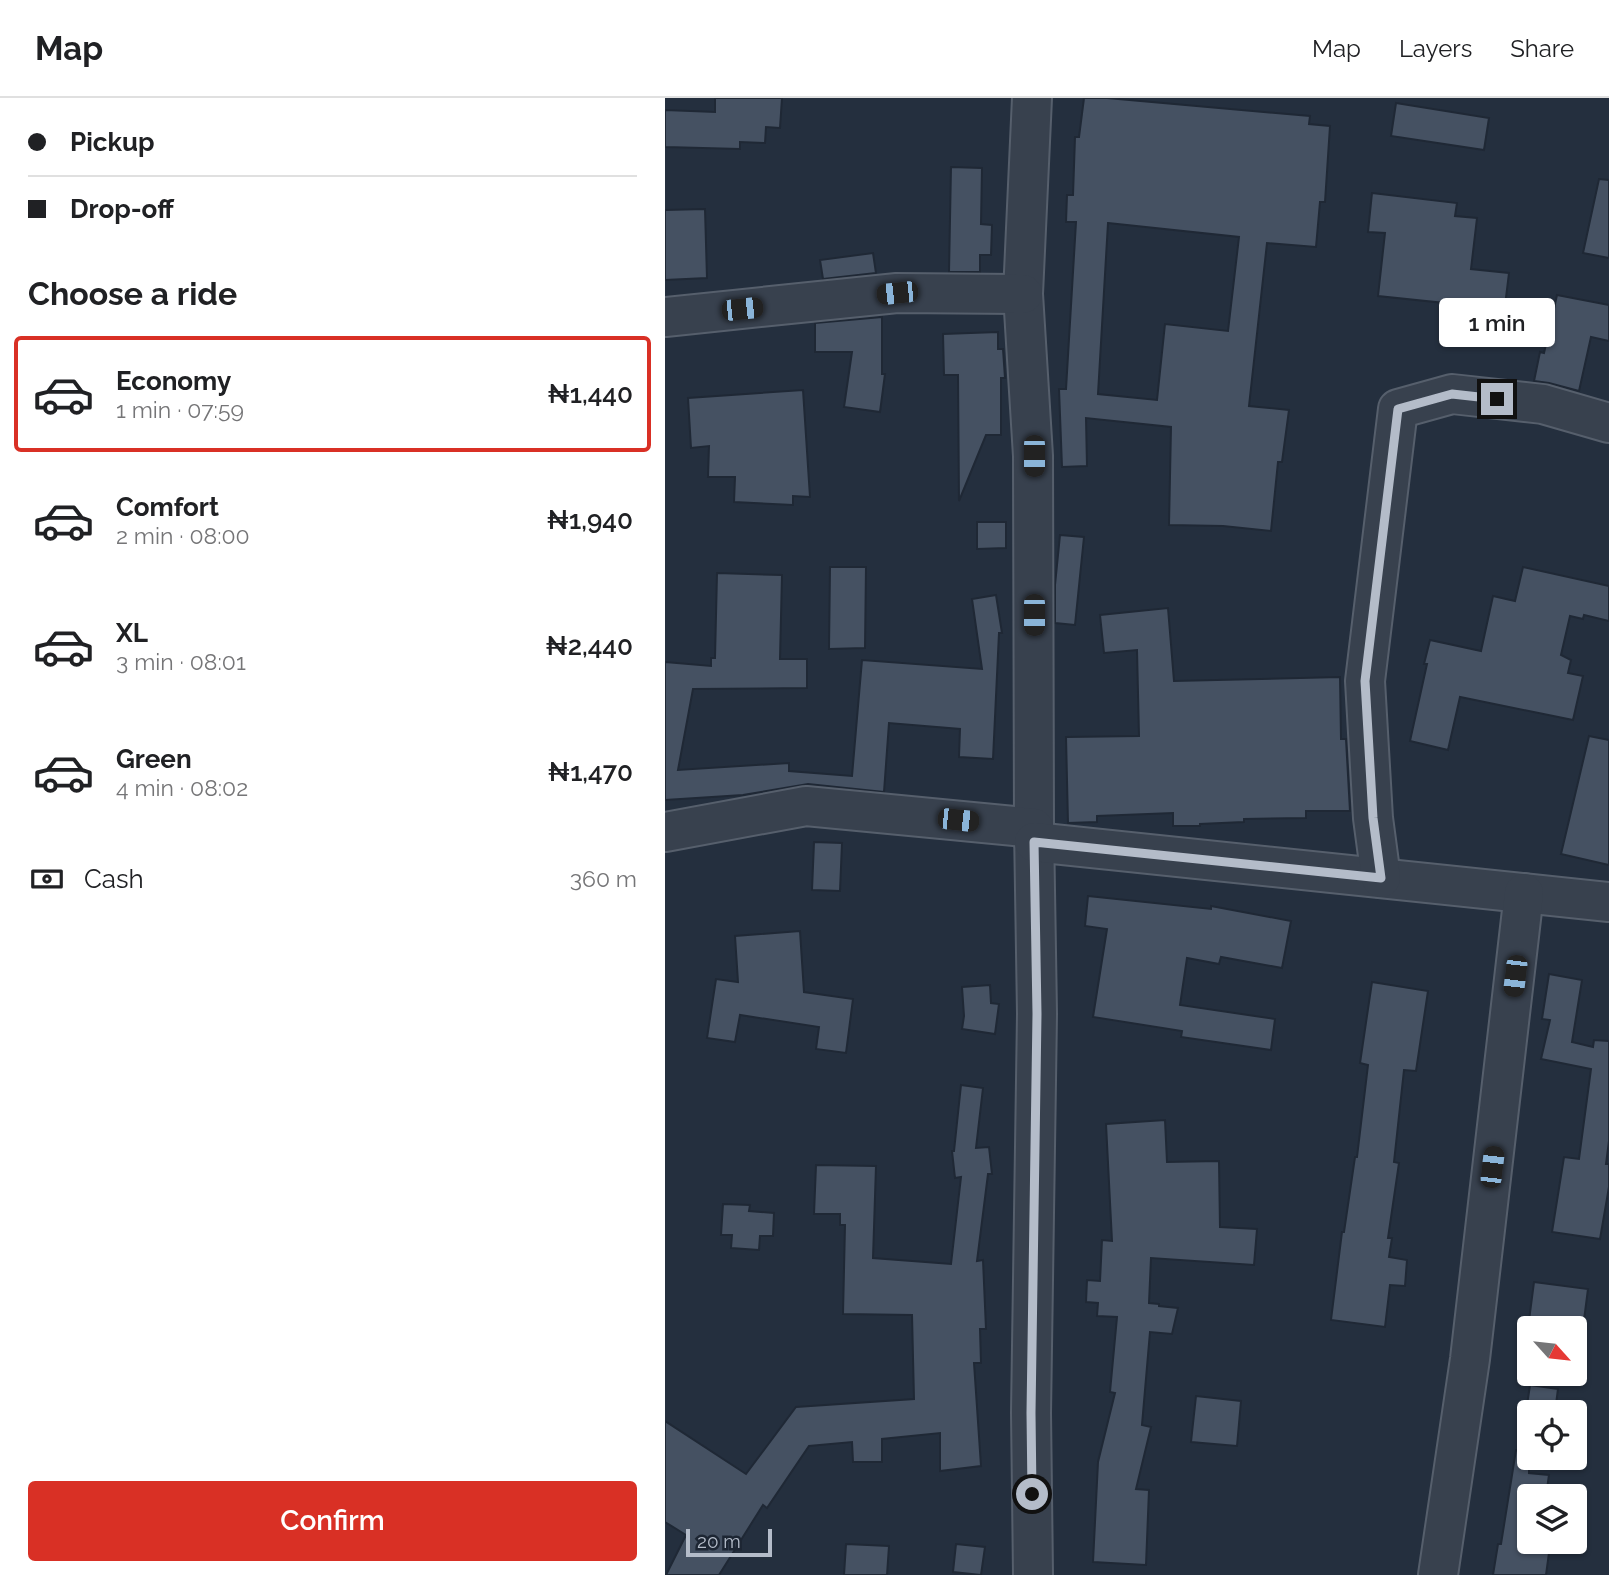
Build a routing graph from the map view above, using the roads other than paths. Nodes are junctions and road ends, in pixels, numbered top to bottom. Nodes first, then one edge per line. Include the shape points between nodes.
1 (1032, 98) edge
2 (1023, 294) junction
3 (665, 317) edge
4 (1609, 424) edge
5 (665, 832) edge
6 (1034, 835) junction
7 (1381, 878) junction
8 (1524, 894) junction
9 (1609, 902) edge
10 (1033, 1575) edge
11 (1438, 1575) edge

1 - 2 street
2 - 3 street via 897,293
2 - 6 street via 1034,456
4 - 7 street via 1543,404 1452,394 1398,409 1365,681
5 - 6 street via 806,806
6 - 7 street
6 - 10 street
7 - 8 street
8 - 9 street
8 - 11 street via 1470,1359

